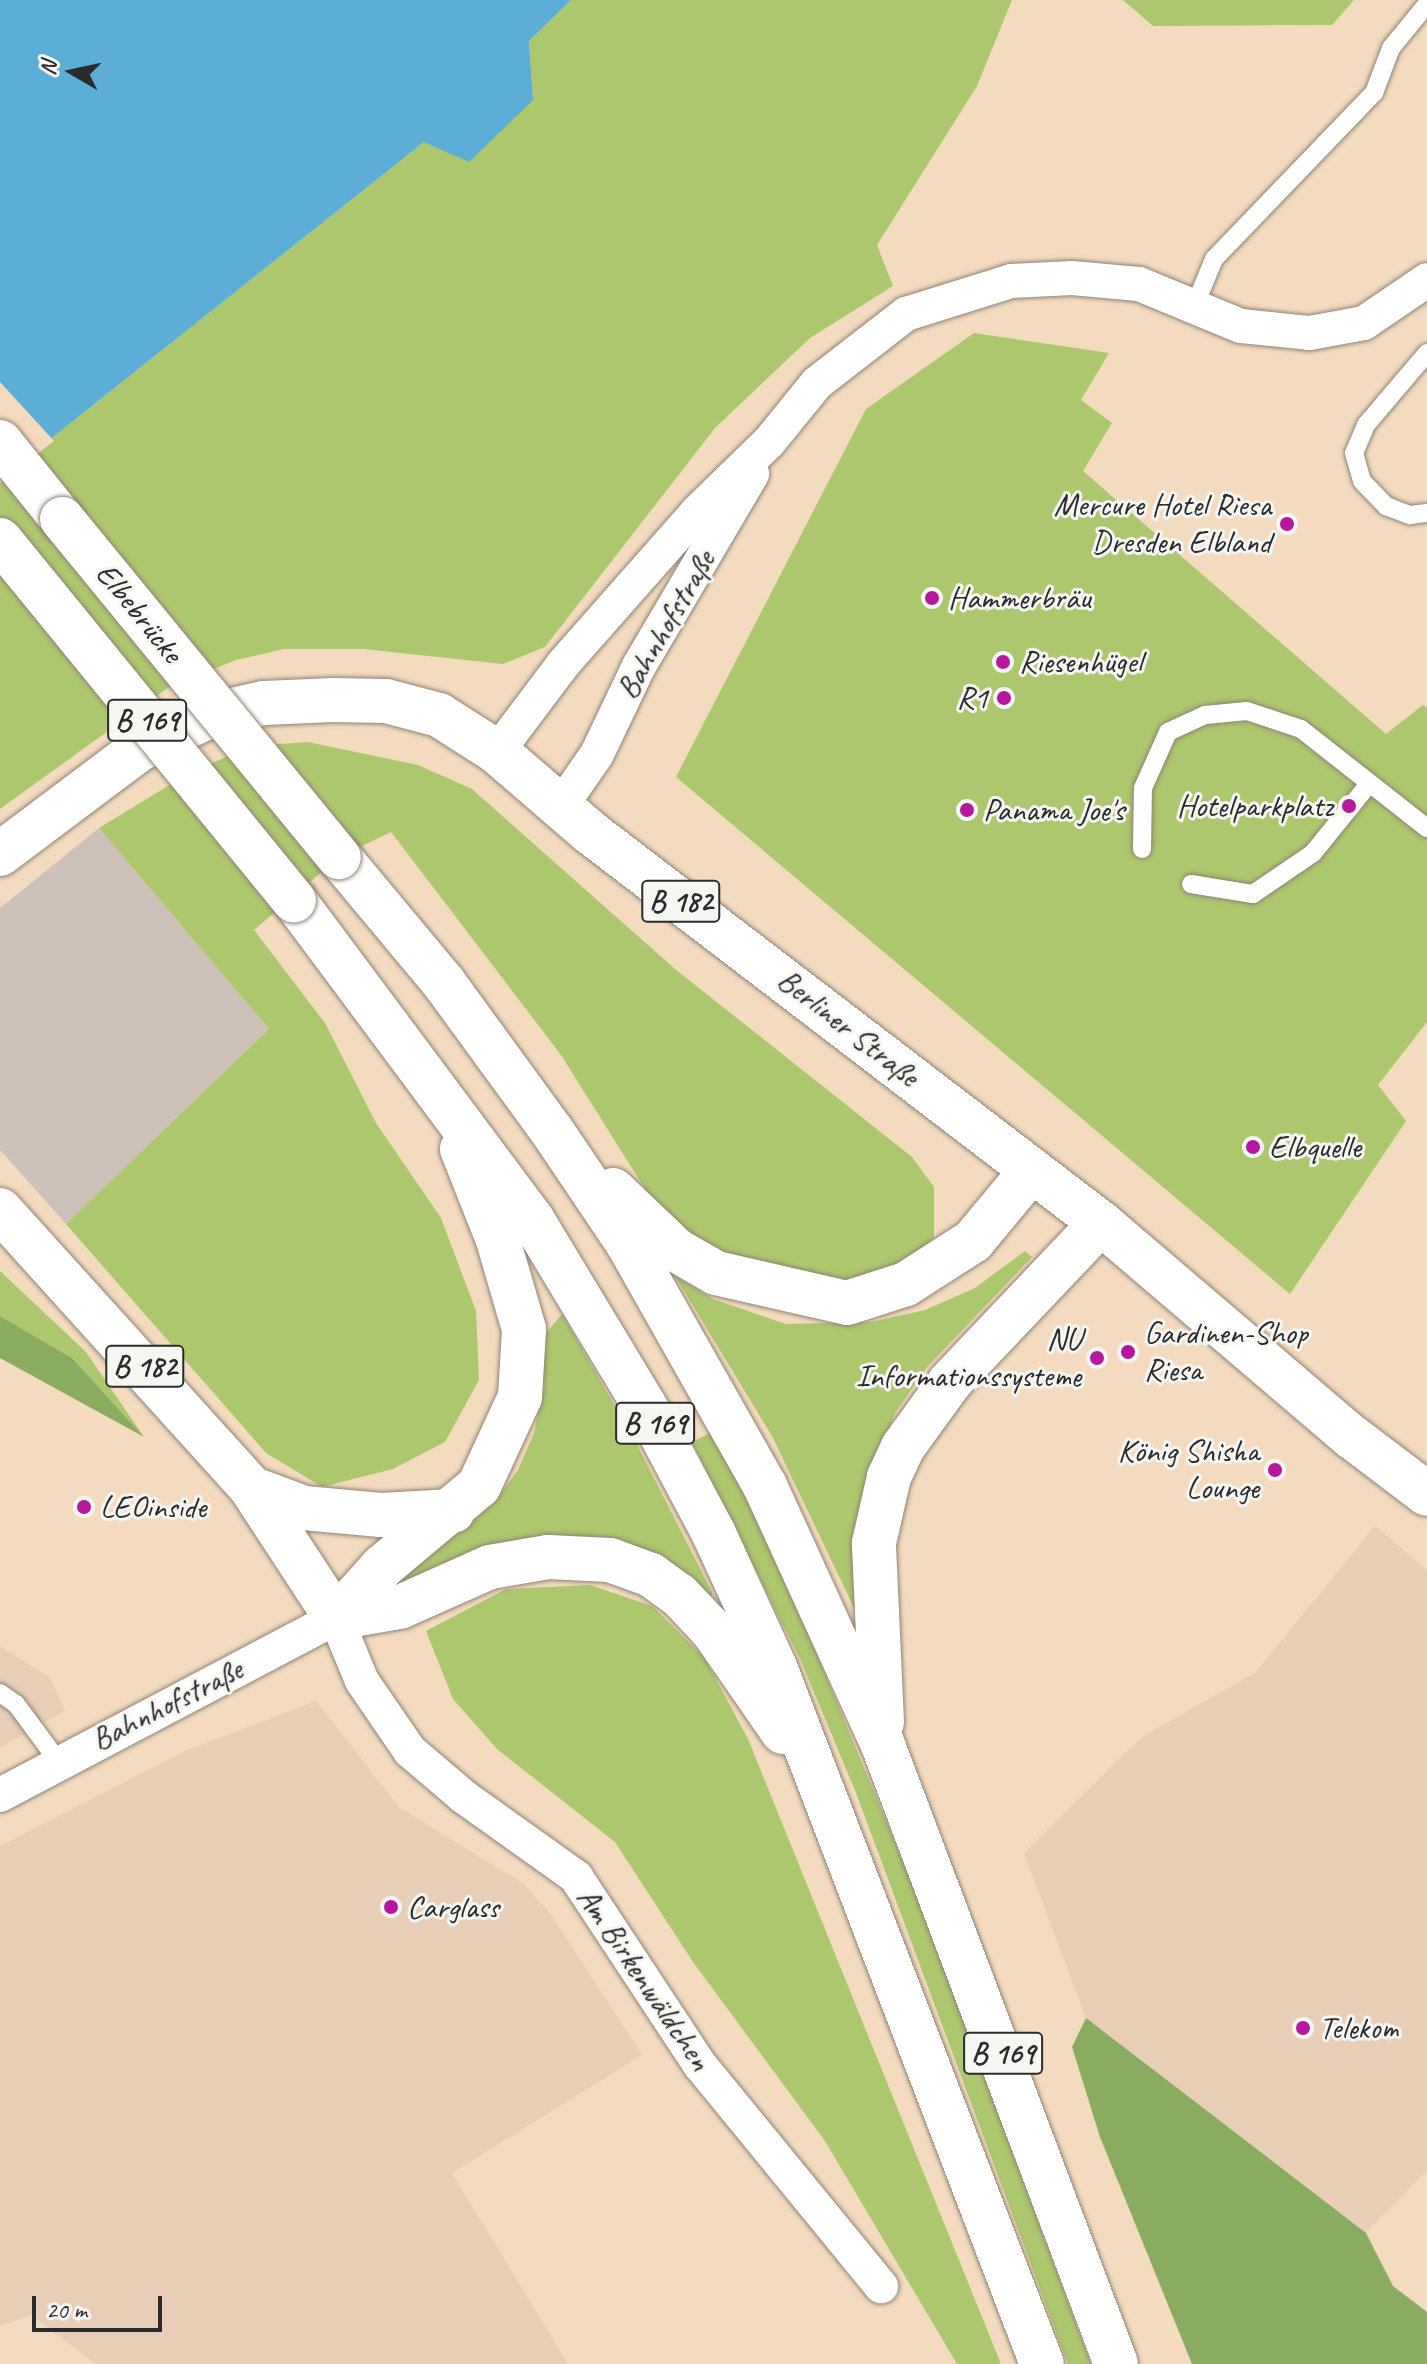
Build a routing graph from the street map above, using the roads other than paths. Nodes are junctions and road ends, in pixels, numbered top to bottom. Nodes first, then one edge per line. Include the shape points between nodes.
1 (1427, 4) edge
2 (1427, 280) edge
3 (1195, 305) junction
4 (1427, 353) edge
5 (0, 442) edge
6 (769, 442) junction
7 (1427, 513) edge
8 (0, 540) edge
9 (497, 752) junction
10 (1368, 785) junction
11 (561, 806) junction
12 (1427, 828) edge
13 (1142, 849) dead end
14 (0, 854) edge
15 (1191, 884) dead end
16 (438, 1087) junction
17 (552, 1131) junction
18 (1032, 1170) junction
19 (0, 1210) edge
20 (1101, 1223) junction
21 (251, 1488) junction
22 (1427, 1494) edge
23 (453, 1511) junction
24 (336, 1618) junction
25 (0, 1693) edge
26 (883, 1745) junction
27 (58, 1761) junction
28 (821, 1786) junction
29 (0, 1795) edge
30 (881, 2286) dead end
31 (1042, 2364) edge
32 (1116, 2364) edge

1 - 3 lane via 1391,48 1374,93 1214,259
2 - 3 street, Bahnhofstraße via 1364,323 1310,333 1241,326
3 - 6 street, Bahnhofstraße via 1139,284 1072,278 1011,281 956,296 906,314 853,351 817,383
4 - 7 lane via 1366,425 1354,453 1362,481 1386,506 1410,515
5 - 17 main road, Elbebrücke / B 169, bridge via 444,983
6 - 9 street, Bahnhofstraße via 697,512 564,663
6 - 11 street, Bahnhofstraße via 639,666 597,754
8 - 16 main road, Elbebrücke / B 169, bridge via 294,900
9 - 11 main road, Berliner Straße / B 182
9 - 14 main road, Berliner Straße / B 182 via 439,715 386,701 264,703 214,714 140,749
10 - 12 lane
10 - 13 lane via 1301,729 1247,711 1205,715 1168,732 1143,788
10 - 15 lane via 1313,853 1253,894
11 - 18 main road, Berliner Straße / B 182
16 - 23 main road via 498,1240 524,1329 520,1397 479,1486
16 - 28 main road, B 169 via 532,1219 654,1421 727,1561
17 - 18 main road via 676,1250 716,1273 847,1303 906,1284 973,1241
17 - 26 main road, B 169 via 627,1242 765,1486
18 - 20 main road, Berliner Straße / B 182
19 - 21 main road, B 182
20 - 22 main road, Berliner Straße via 1352,1437
20 - 26 main road via 950,1382 903,1447 889,1477 874,1543
21 - 23 main road via 304,1508 381,1515
21 - 24 main road, B 182
23 - 24 main road via 382,1567
24 - 27 street, Bahnhofstraße
24 - 28 main road via 400,1607 490,1567 548,1557 610,1560 651,1575 713,1631
24 - 30 street, Am Birkenwäldchen via 362,1681 410,1751 576,1877 700,2065
25 - 27 lane via 16,1704
26 - 32 main road, B 169
27 - 29 street, Bahnhofstraße
28 - 31 main road, B 169

